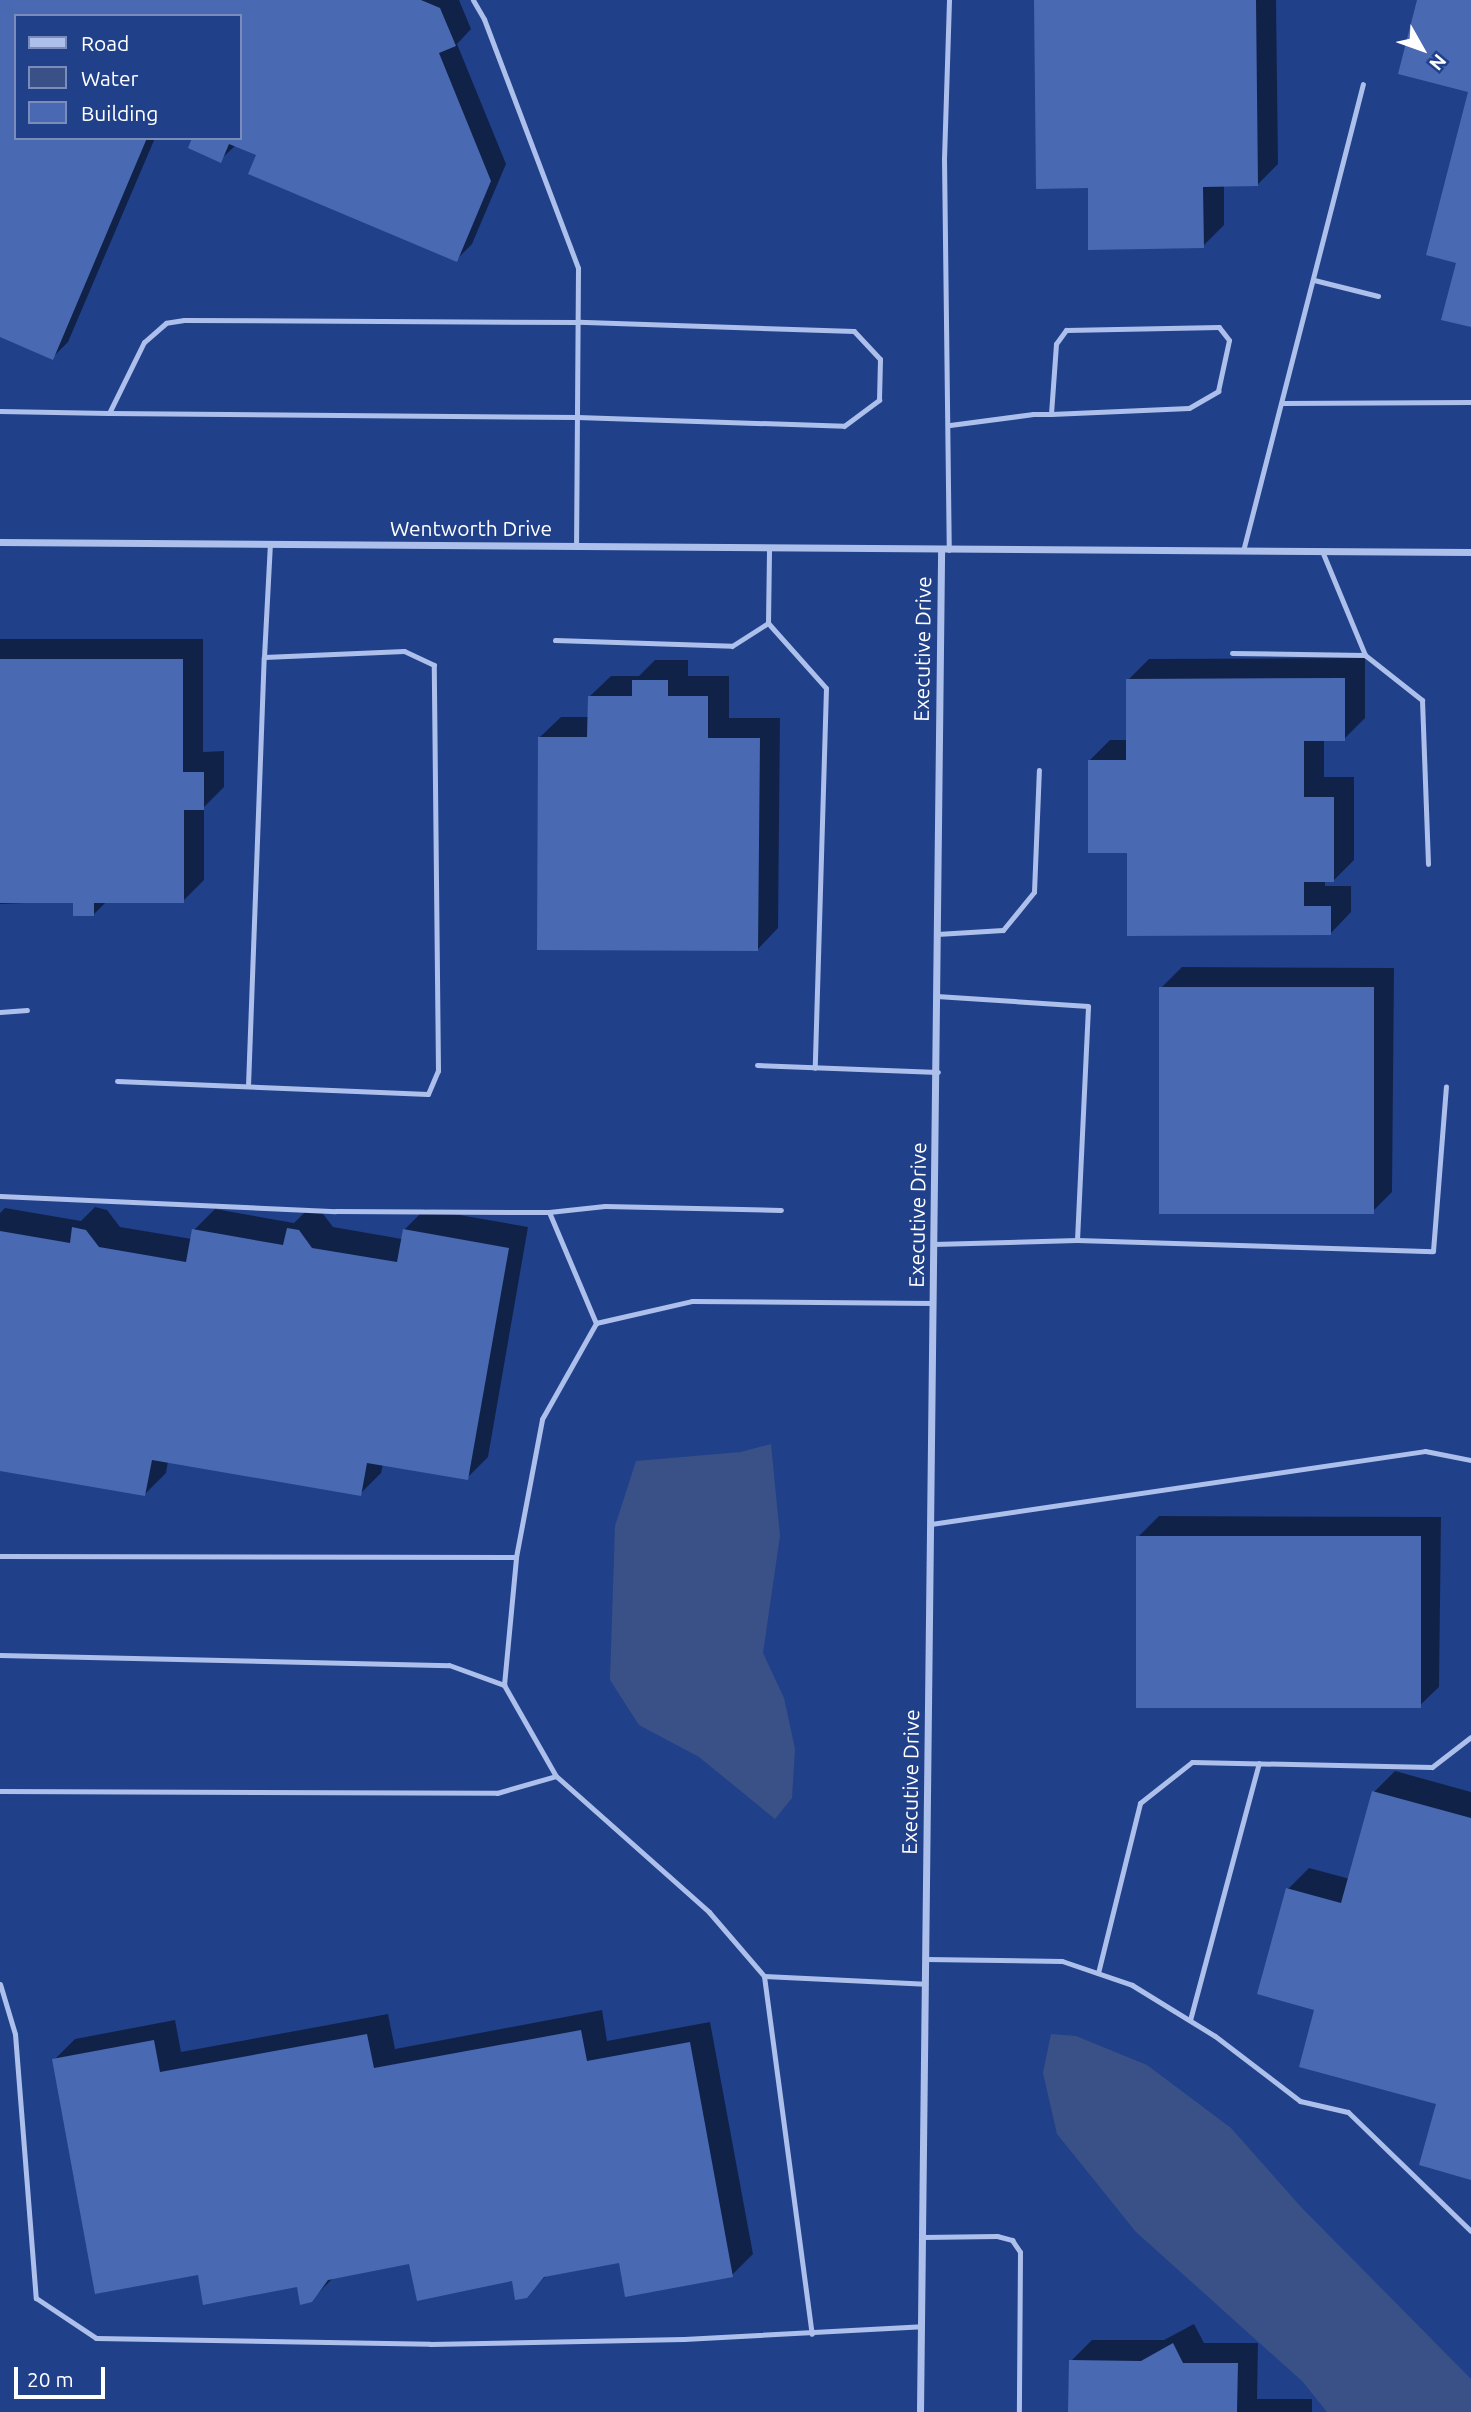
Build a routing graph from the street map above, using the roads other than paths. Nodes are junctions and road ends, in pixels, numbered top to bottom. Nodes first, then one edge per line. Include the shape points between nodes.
1 (472, 0) edge
2 (949, 0) edge
3 (1363, 84) dead end
4 (1314, 280) junction
5 (1378, 296) dead end
6 (578, 322) junction
7 (1471, 402) edge
8 (1282, 403) junction
9 (0, 411) edge
10 (109, 413) junction
11 (1052, 414) junction
12 (577, 417) junction
13 (950, 425) junction
14 (0, 542) edge
15 (270, 544) junction
16 (576, 547) junction
17 (769, 547) junction
18 (945, 550) junction
19 (1243, 551) junction
20 (1322, 551) junction
21 (1471, 552) edge
22 (768, 623) junction
23 (555, 640) dead end
24 (1232, 653) dead end
25 (1365, 656) junction
26 (264, 657) junction
27 (1039, 770) dead end
28 (1428, 863) dead end
29 (937, 934) junction
30 (936, 996) junction
31 (27, 1010) dead end
32 (0, 1012) edge
33 (757, 1065) dead end
34 (816, 1068) junction
35 (937, 1072) junction
36 (117, 1081) dead end
37 (248, 1086) junction
38 (1446, 1087) dead end
39 (0, 1196) edge
40 (782, 1209) dead end
41 (549, 1212) junction
42 (1077, 1240) junction
43 (933, 1244) junction
44 (933, 1303) junction
45 (596, 1323) junction
46 (1471, 1461) edge
47 (930, 1524) junction
48 (0, 1556) edge
49 (516, 1557) junction
50 (0, 1655) edge
51 (504, 1685) junction
52 (1471, 1737) edge
53 (1259, 1763) junction
54 (556, 1776) junction
55 (0, 1791) edge
56 (926, 1959) junction
57 (1098, 1973) junction
58 (764, 1976) junction
59 (0, 1984) edge
60 (925, 1984) junction
61 (1190, 2020) junction
62 (1471, 2231) edge
63 (923, 2237) junction
64 (922, 2326) junction
65 (811, 2334) junction
66 (920, 2412) edge
67 (1019, 2412) edge

1 - 6 lane via 484,19 578,268
2 - 13 lane via 944,158
3 - 4 lane
4 - 5 lane
4 - 8 lane
6 - 10 lane via 166,323 144,342
6 - 12 lane
6 - 12 lane via 854,331 880,359 879,400 844,426
7 - 8 lane
8 - 19 lane
9 - 10 lane
10 - 12 lane
11 - 11 lane via 1189,408 1218,391 1228,340 1219,327 1066,330 1056,344
11 - 13 lane
12 - 16 lane
13 - 18 lane
14 - 15 street, Wentworth Drive
15 - 16 street, Wentworth Drive
15 - 26 lane
16 - 17 street, Wentworth Drive
17 - 18 street, Wentworth Drive
17 - 22 lane
18 - 19 street, Executive Drive
18 - 29 street, Executive Drive
19 - 20 street, Executive Drive
20 - 21 street, Executive Drive
20 - 25 lane
22 - 23 lane via 732,646
22 - 34 lane via 826,688
24 - 25 lane
25 - 28 lane via 1422,700
26 - 37 lane
26 - 37 lane via 404,651 434,665 438,1071 428,1094
27 - 29 lane via 1034,892 1003,930
29 - 30 street, Executive Drive
30 - 35 street, Executive Drive
30 - 42 lane via 1088,1006
31 - 32 lane
33 - 34 lane
34 - 35 lane
35 - 43 street, Executive Drive
36 - 37 lane
38 - 42 lane via 1433,1251
39 - 41 lane via 336,1211
40 - 41 lane via 605,1206
41 - 45 lane
42 - 43 lane
43 - 44 street, Executive Drive
44 - 45 lane via 692,1301
44 - 47 street, Executive Drive
45 - 49 lane via 542,1419
46 - 47 lane via 1424,1451
47 - 56 street, Executive Drive
48 - 49 lane
49 - 51 lane
50 - 51 lane via 449,1665
51 - 54 lane
52 - 53 lane via 1432,1767
53 - 57 lane via 1192,1762 1140,1803
53 - 61 lane
54 - 55 lane via 497,1793
54 - 58 lane via 709,1912
56 - 57 lane via 1062,1961
56 - 60 street, Executive Drive
57 - 61 lane via 1132,1985
58 - 60 lane
58 - 65 lane
59 - 65 lane via 15,2034 36,2298 96,2338 430,2344
60 - 63 street, Executive Drive
61 - 62 lane via 1300,2101 1348,2112
63 - 64 street, Executive Drive
63 - 67 lane via 997,2236 1012,2241 1020,2252
64 - 65 lane
64 - 66 street, Executive Drive

